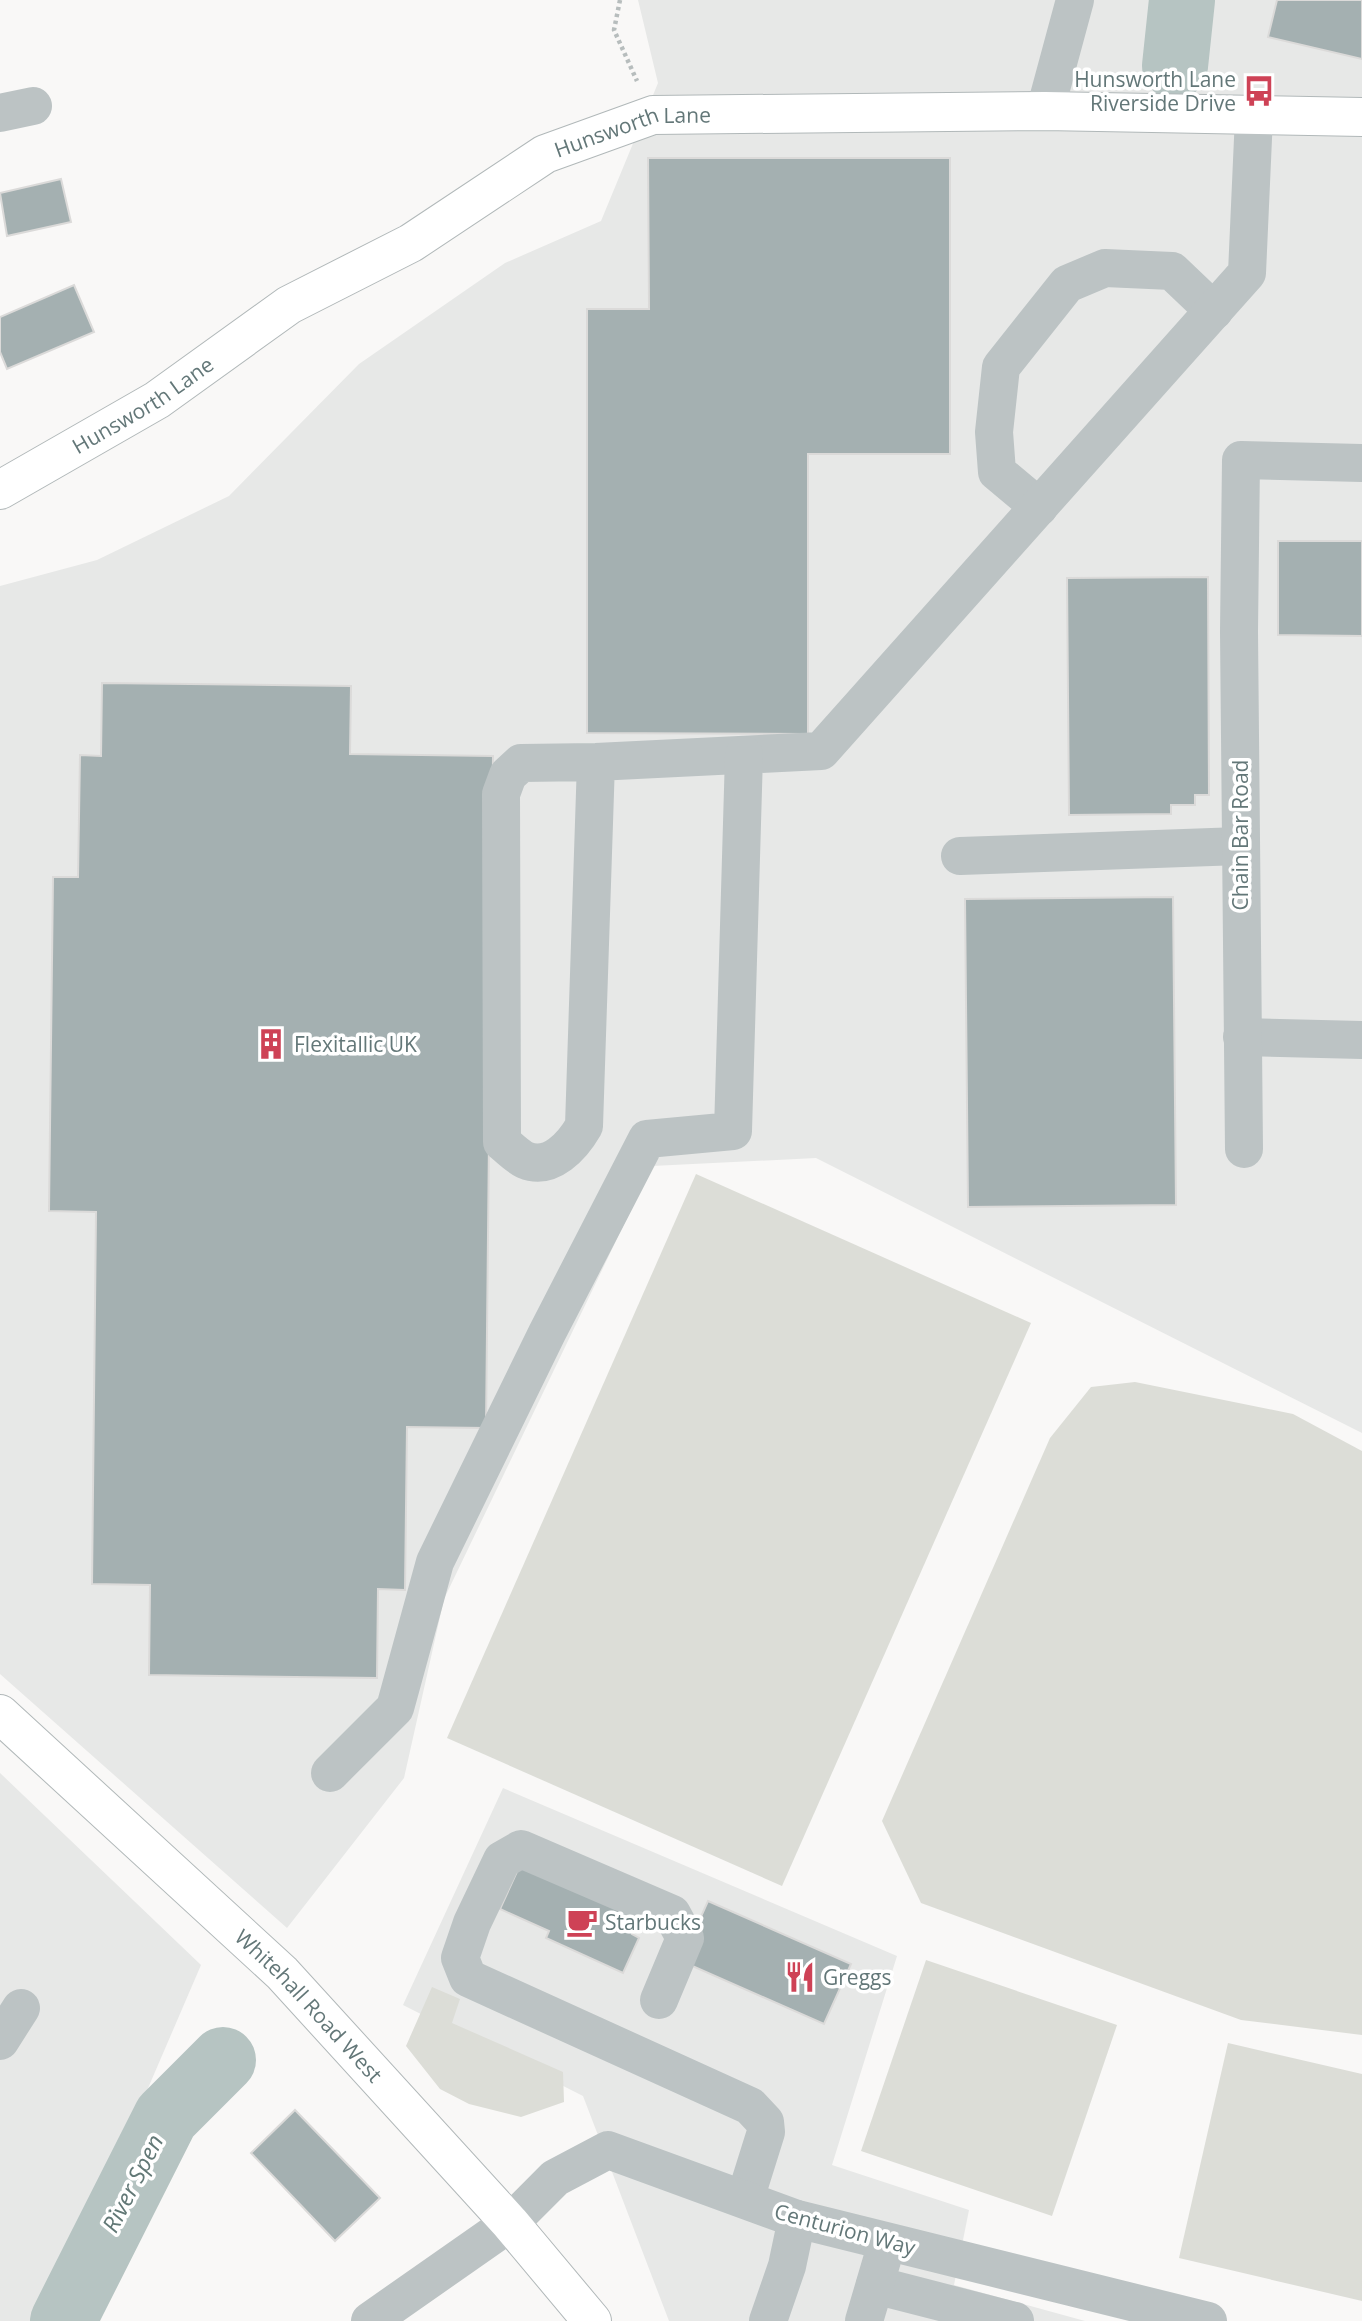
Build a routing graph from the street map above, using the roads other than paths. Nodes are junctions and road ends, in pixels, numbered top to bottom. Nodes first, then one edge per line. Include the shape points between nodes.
1 (1074, 0) edge
2 (1045, 111) junction
3 (1254, 116) junction
4 (1362, 117) edge
5 (1214, 311) junction
6 (1362, 463) edge
7 (0, 490) edge
8 (1039, 507) junction
9 (744, 755) junction
10 (596, 762) junction
11 (1241, 846) junction
12 (960, 856) dead end
13 (1242, 1037) junction
14 (1362, 1040) edge
15 (1244, 1149) dead end
16 (0, 1714) edge
17 (330, 1773) dead end
18 (659, 2000) dead end
19 (21, 2008) dead end
20 (0, 2042) edge
21 (745, 2199) junction
22 (797, 2219) junction
23 (510, 2223) junction
24 (888, 2241) junction
25 (870, 2303) edge
26 (370, 2321) edge
27 (592, 2321) edge
28 (768, 2321) edge
29 (1015, 2321) edge
30 (1208, 2321) edge

1 - 2 street
2 - 3 main road, Hunsworth Lane
2 - 7 main road, Hunsworth Lane via 653,115 545,155 411,243 289,304 157,400
3 - 4 main road, Hunsworth Lane
3 - 5 street via 1247,273
5 - 8 street
5 - 8 street via 1172,271 1105,268 1067,284 1001,367 994,432 997,472
6 - 11 street, Chain Bar Road via 1241,460
8 - 9 street via 821,751
9 - 10 street
9 - 17 street via 733,1131 647,1139 435,1562 396,1708
10 - 10 street via 521,763 508,775 501,794 502,1142 528,1161 559,1155 584,1126
11 - 12 street
11 - 13 street, Chain Bar Road
13 - 14 street
13 - 15 street, Chain Bar Road
16 - 23 main road, Whitehall Road West via 282,1973
18 - 21 street via 685,1938 672,1914 521,1849 502,1860 460,1958 468,1978 750,2106 765,2122 766,2132
19 - 20 street
21 - 22 street, Centurion Way
21 - 23 street, Centurion Way via 608,2150 555,2178
22 - 24 street, Centurion Way
22 - 28 street
23 - 26 street, Centurion Way
23 - 27 main road, Whitehall Road West
24 - 25 street
24 - 30 street, Centurion Way
25 - 29 street

